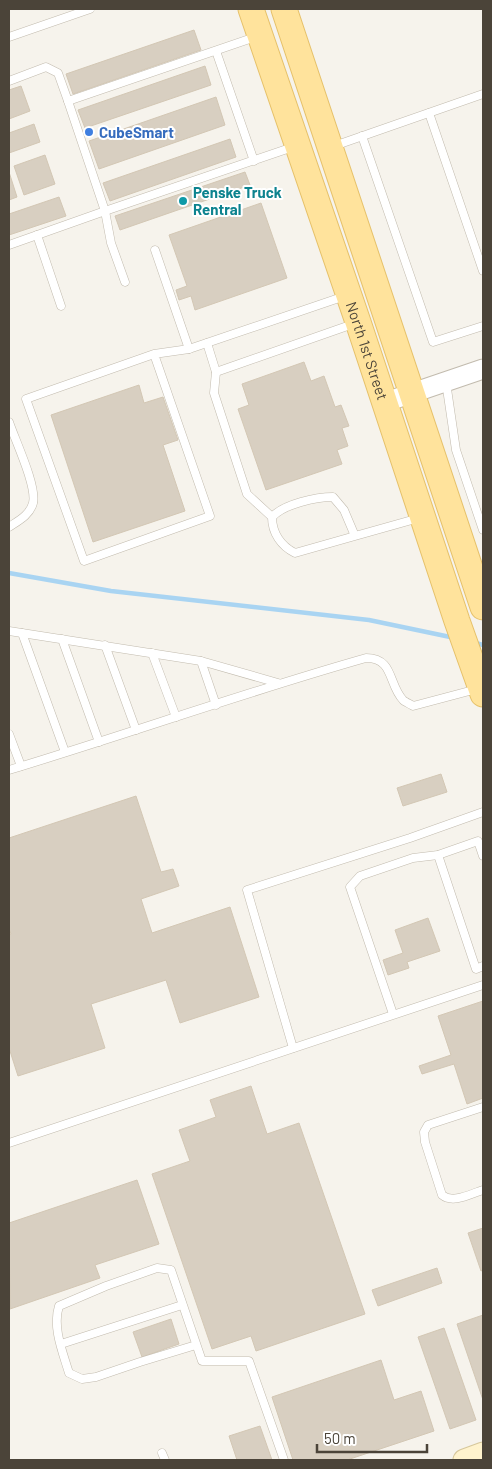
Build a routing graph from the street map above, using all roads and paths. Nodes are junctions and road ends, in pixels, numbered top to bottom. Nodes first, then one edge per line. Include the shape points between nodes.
1 (90, 9) edge
2 (251, 9) edge
3 (284, 9) edge
4 (260, 36) junction
5 (9, 37) edge
6 (216, 51) junction
7 (9, 81) edge
8 (483, 94) edge
9 (68, 102) junction
10 (429, 113) junction
11 (362, 136) junction
12 (298, 145) junction
13 (330, 147) junction
14 (254, 160) junction
15 (105, 211) junction
16 (37, 235) junction
17 (9, 244) edge
18 (155, 250) dead end
19 (483, 271) edge
20 (126, 282) dead end
21 (349, 295) junction
22 (61, 306) dead end
23 (358, 322) junction
24 (483, 326) edge
25 (207, 343) junction
26 (189, 349) junction
27 (154, 354) junction
28 (483, 369) edge
29 (216, 372) junction
30 (446, 382) junction
31 (411, 393) junction
32 (386, 402) junction
33 (9, 422) edge
34 (423, 516) junction
35 (272, 517) junction
36 (9, 527) edge
37 (483, 530) edge
38 (355, 536) junction
39 (483, 607) edge
40 (483, 613) edge
41 (9, 631) edge
42 (22, 633) junction
43 (62, 638) junction
44 (105, 645) junction
45 (152, 653) junction
46 (200, 661) junction
47 (278, 683) junction
48 (480, 686) edge
49 (216, 705) junction
50 (176, 717) junction
51 (136, 730) junction
52 (9, 734) edge
53 (99, 742) junction
54 (65, 752) junction
55 (21, 766) junction
56 (9, 770) edge
57 (483, 812) edge
58 (438, 855) junction
59 (483, 856) edge
60 (483, 966) edge
61 (483, 985) edge
62 (393, 1014) junction
63 (293, 1048) junction
64 (483, 1107) edge
65 (9, 1143) edge
66 (483, 1190) edge
67 (182, 1305) junction
68 (60, 1344) junction
69 (196, 1345) junction
70 (483, 1453) edge
71 (284, 1460) edge
72 (464, 1460) edge

1 - 5 lane
2 - 4 main road, North 1st Street
3 - 13 main road, North 1st Street
4 - 6 lane
4 - 12 main road, North 1st Street
6 - 9 lane
6 - 14 lane
7 - 9 lane via 46,67 58,73
8 - 10 lane
9 - 15 lane
10 - 11 lane
10 - 19 lane
11 - 13 lane
11 - 24 lane via 433,342
12 - 14 lane
12 - 21 main road, North 1st Street
13 - 31 main road, North 1st Street
14 - 15 lane
15 - 16 lane
15 - 20 lane via 111,243
16 - 17 lane
16 - 22 lane
18 - 26 lane
21 - 23 main road, North 1st Street
21 - 25 lane
23 - 29 lane
23 - 32 main road, North 1st Street
25 - 26 lane
25 - 29 lane
26 - 27 lane
27 - 27 lane via 26,399 84,561 210,516
28 - 30 street
29 - 35 lane via 214,393 247,494
30 - 31 street
30 - 37 lane via 456,450
31 - 32 street
31 - 39 main road, North 1st Street
32 - 34 main road, North 1st Street
33 - 36 lane via 32,487 33,503 24,518
34 - 38 lane
34 - 40 main road via 437,524
34 - 48 main road, North 1st Street
35 - 38 lane via 272,526 285,548 294,553
35 - 38 lane via 300,503 319,497 333,497 344,510
41 - 42 lane
42 - 43 lane
42 - 54 lane
43 - 44 lane
43 - 53 lane
44 - 45 lane
44 - 51 lane
45 - 46 lane
45 - 50 lane
46 - 47 lane
46 - 49 lane
47 - 48 lane via 375,658 384,664 403,701 413,706
47 - 49 lane
49 - 50 lane
50 - 51 lane
51 - 53 lane
52 - 55 lane
53 - 54 lane
54 - 55 lane
55 - 56 lane
57 - 63 lane via 247,890
58 - 59 lane via 478,841
58 - 60 lane via 476,969
58 - 62 lane via 412,858 360,876 350,887
61 - 62 lane
62 - 63 lane
63 - 65 lane
64 - 66 lane via 428,1126 424,1132 442,1195 446,1199
67 - 68 lane
67 - 68 lane via 171,1270 157,1268 59,1306 56,1316
67 - 69 lane
68 - 69 lane via 69,1373 82,1379 96,1378
69 - 71 lane via 202,1361 249,1361
70 - 72 main road

